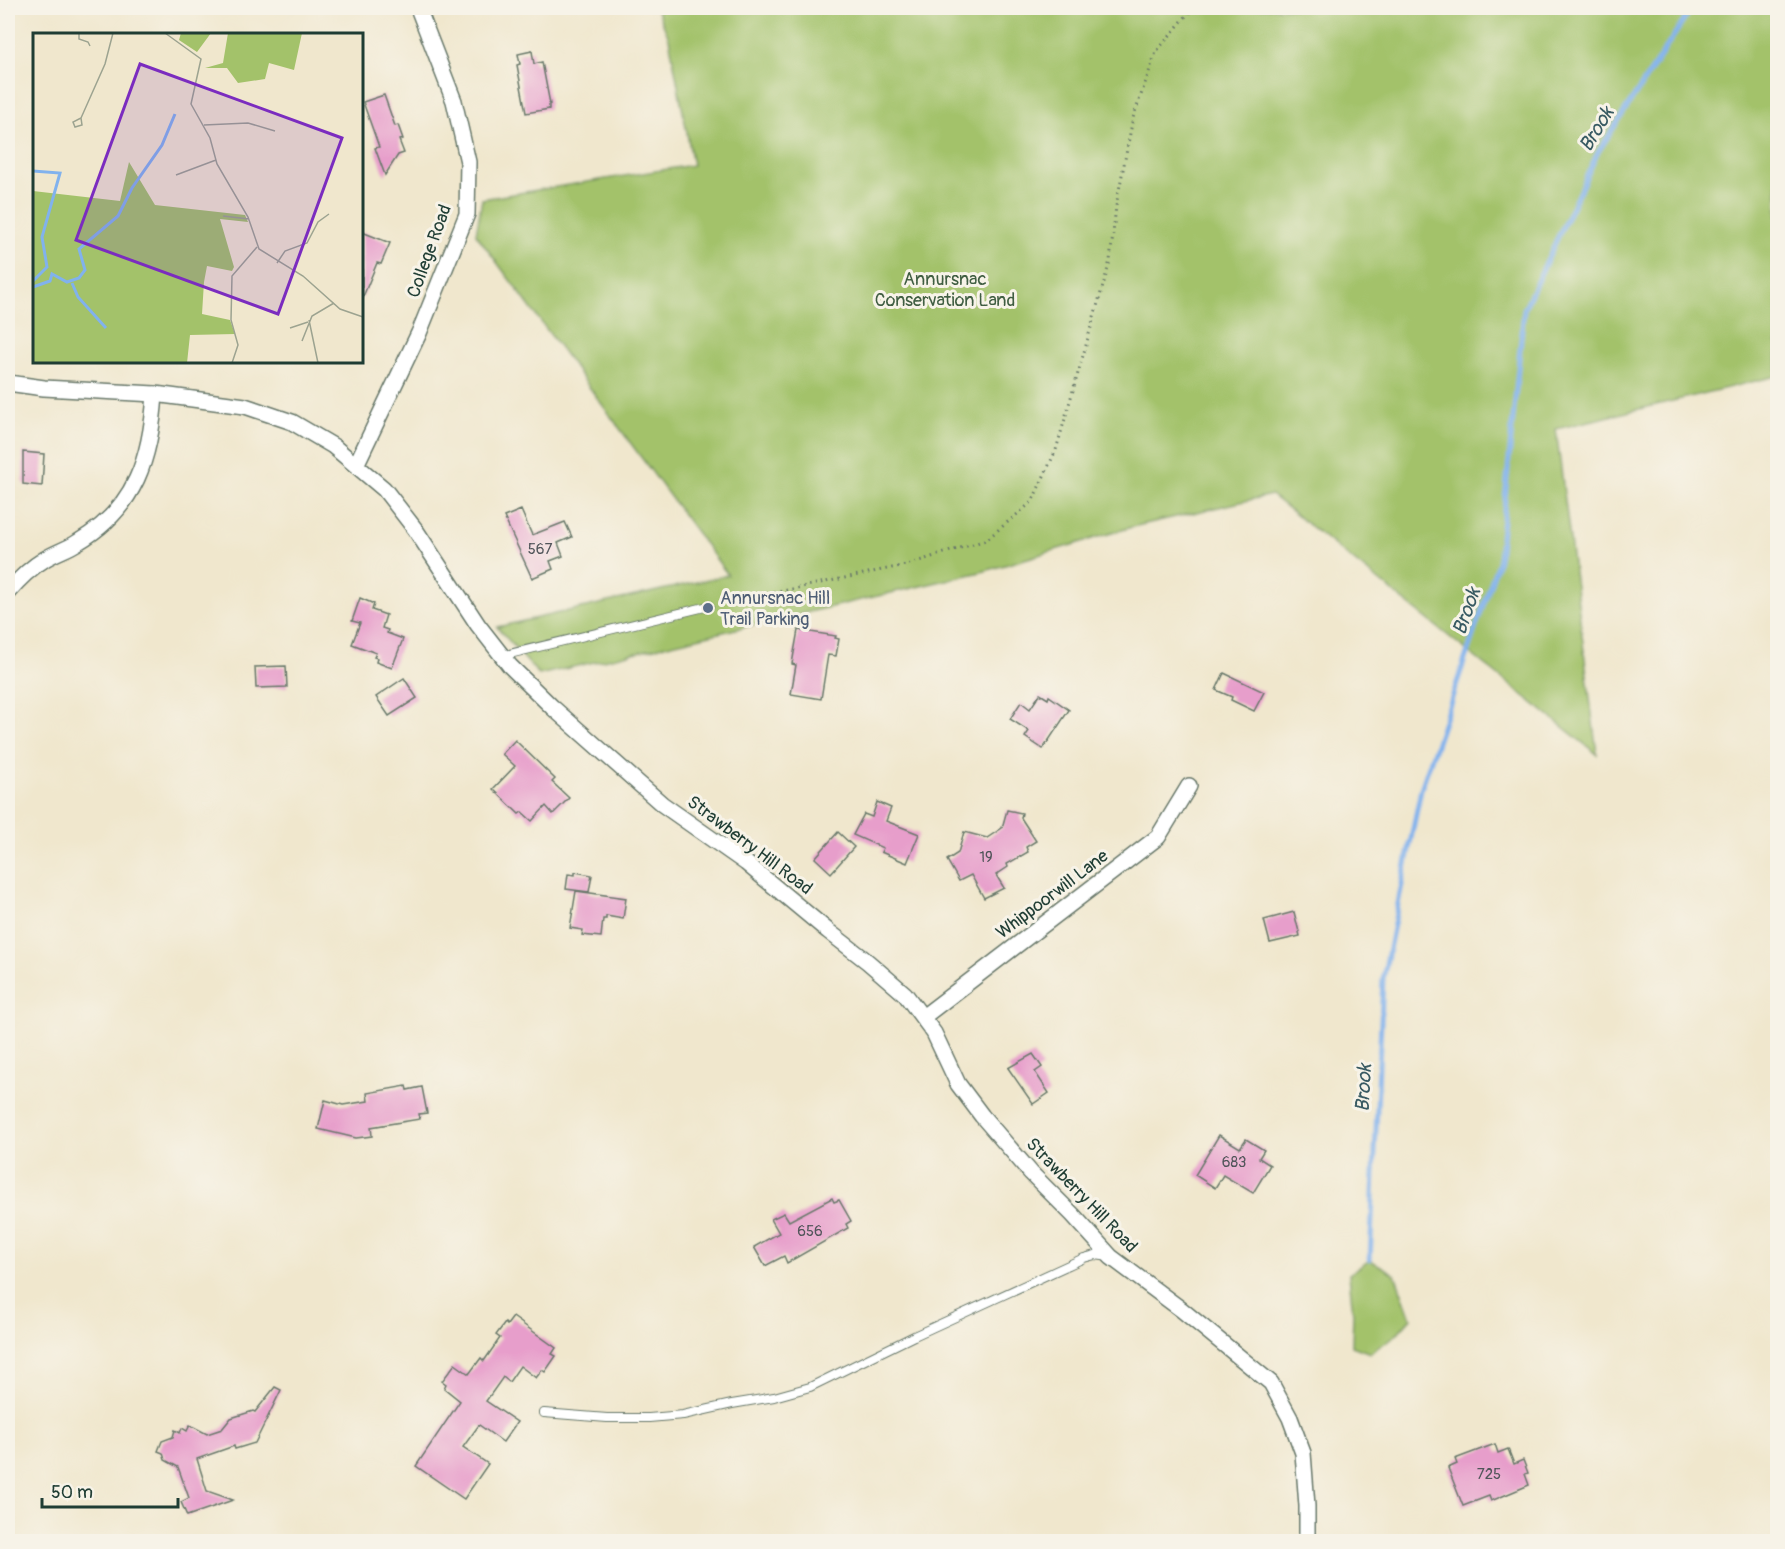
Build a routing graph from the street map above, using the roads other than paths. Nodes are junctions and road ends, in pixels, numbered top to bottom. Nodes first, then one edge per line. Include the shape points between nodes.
1 (418, 8) edge
2 (8, 383) edge
3 (154, 394) junction
4 (356, 465) junction
5 (8, 592) edge
6 (709, 606) road end
7 (501, 656) junction
8 (1189, 786) dead end
9 (923, 1017) junction
10 (1111, 1257) junction
11 (544, 1413) dead end
12 (1307, 1542) edge

1 - 4 street, College Road via 454,101 468,162 467,214 419,333
2 - 3 street, Strawberry Hill Road
3 - 4 street, Strawberry Hill Road via 245,406 292,422
3 - 5 street via 146,458 124,504 79,542 23,575
4 - 7 street, Strawberry Hill Road via 384,489 415,529
6 - 7 lane
7 - 9 street, Strawberry Hill Road via 552,707 662,804 746,863 868,962 905,994
8 - 9 street, Whippoorwill Lane via 1158,837
9 - 10 street, Strawberry Hill Road via 958,1084 982,1116 1030,1173
10 - 11 lane via 1084,1258 810,1387 774,1397 649,1418
10 - 12 street, Strawberry Hill Road via 1270,1383 1290,1418 1303,1453

